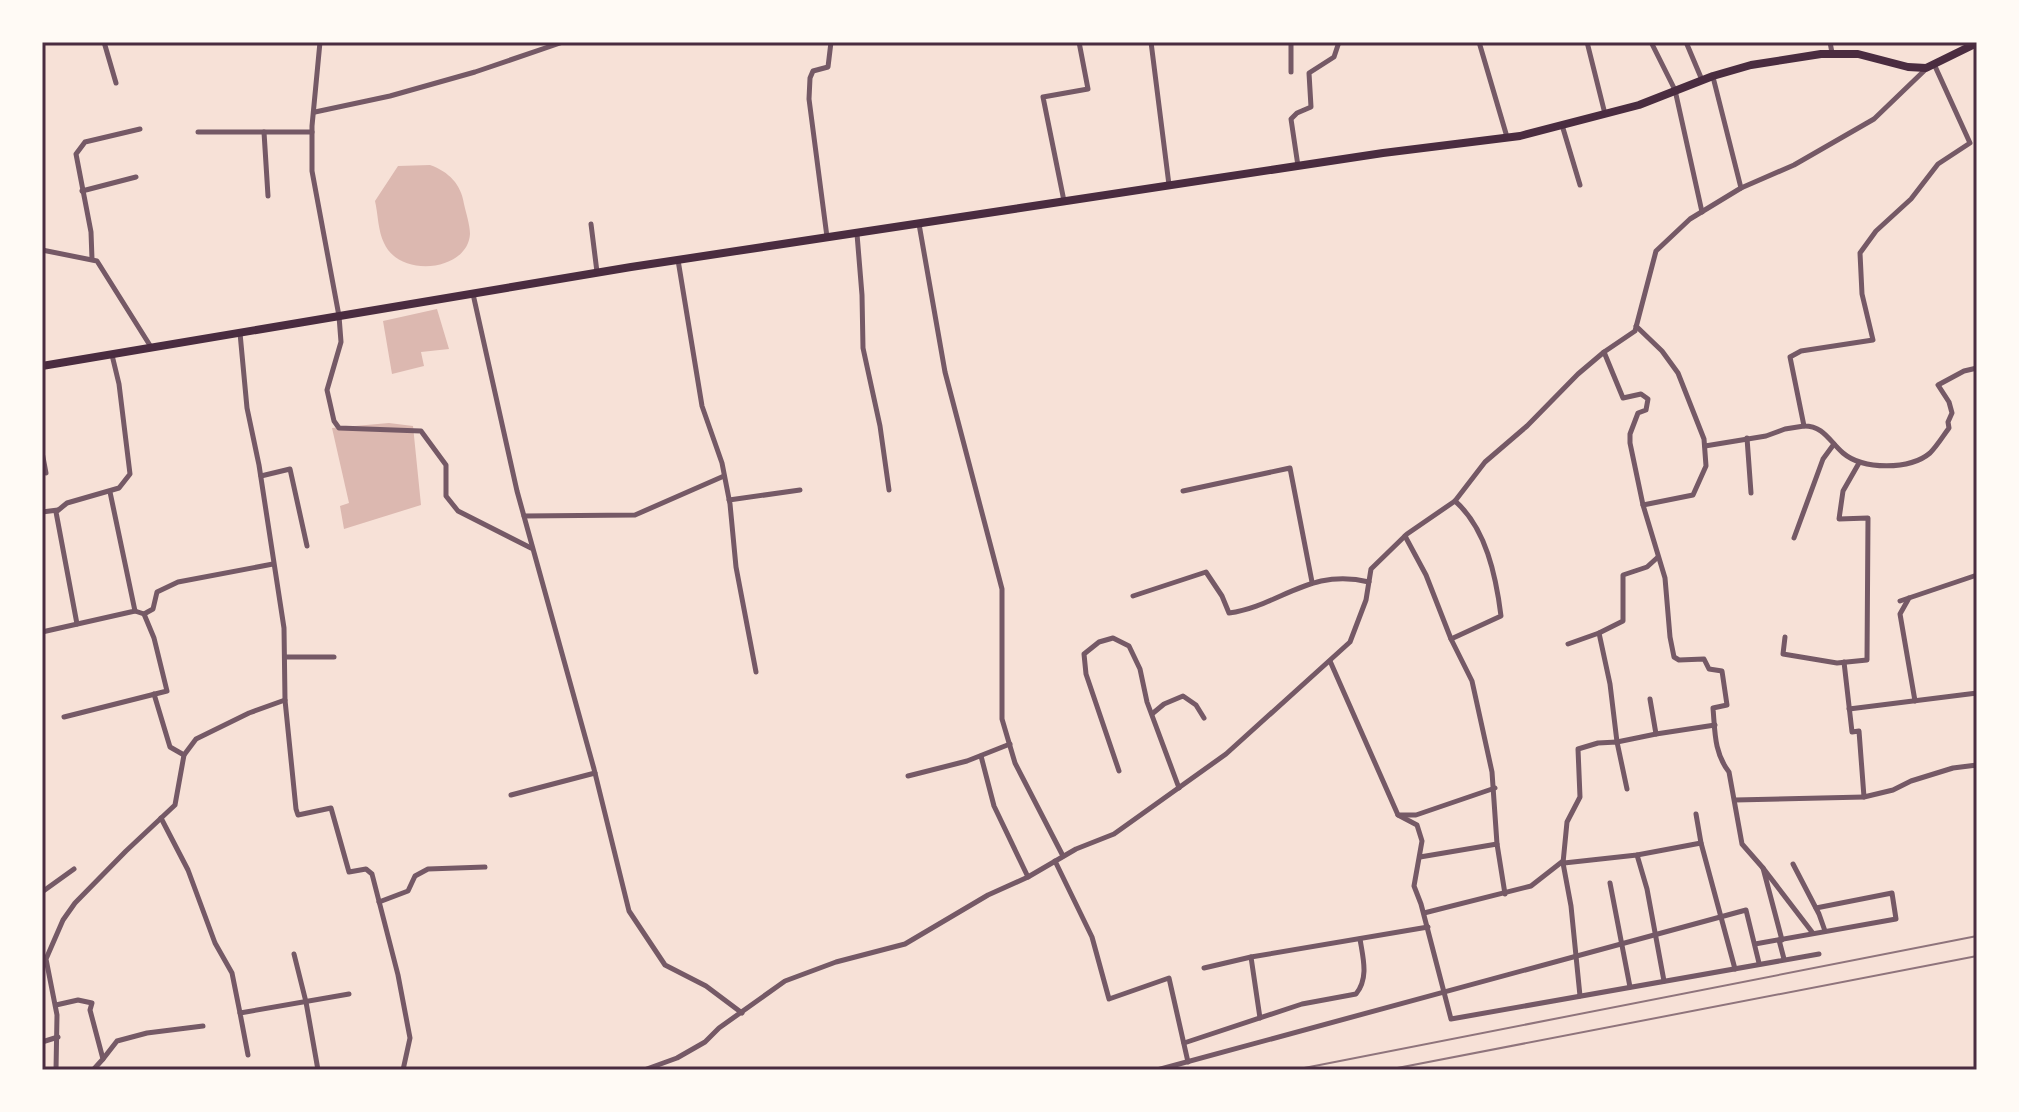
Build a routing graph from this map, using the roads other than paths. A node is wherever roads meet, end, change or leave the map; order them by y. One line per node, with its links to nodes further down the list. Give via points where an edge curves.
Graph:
1 (104, 42): 20 (street)
2 (320, 42): 22 (street)
3 (563, 42): 22 (street, via 390,96)
4 (831, 42): 43 (street, via 828,67 813,71 810,78 809,99)
5 (1079, 42): 38 (street, via 1088,89 1043,97)
6 (1151, 42): 34 (street)
7 (1291, 42): 17 (street)
8 (1339, 42): 31 (street, via 1334,57 1309,73 1311,107 1291,119)
9 (1479, 42): 29 (street)
10 (1587, 42): 23 (street)
11 (1651, 42): 21 (street)
12 (1686, 42): 19 (street)
13 (1830, 42): 15 (street)
14 (1972, 44): 16 (main road)
15 (1832, 54): 16 (main road); 18 (main road)
16 (1930, 66): 30 (street); 35 (street, via 1874,119)
17 (1291, 72)
18 (1713, 76): 19 (main road); 35 (street)
19 (1702, 80): 21 (main road)
20 (116, 83)
21 (1675, 90): 23 (main road); 39 (street)
22 (315, 112): 28 (street)
23 (1605, 115): 24 (main road)
24 (1562, 125): 29 (main road); 33 (street)
25 (140, 129): 36 (street, via 85,142 76,154)
26 (198, 132): 27 (street)
27 (264, 132): 28 (street); 37 (street)
28 (312, 132): 49 (street, via 314,187)
29 (1507, 139): 31 (main road)
30 (1973, 142): 57 (street, via 1938,164 1860,253 1862,294 1873,340 1790,357)
31 (1298, 166): 34 (main road)
32 (136, 177): 36 (street)
33 (1580, 185)
34 (1169, 186): 38 (main road)
35 (1741, 188): 39 (street)
36 (82, 191): 45 (street)
37 (268, 196)
38 (1064, 202): 41 (main road)
39 (1702, 212): 50 (street, via 1656,251)
40 (591, 224): 47 (street)
41 (919, 224): 42 (main road); 114 (street, via 945,372 1002,589 1000,685)
42 (857, 234): 43 (main road); 67 (street, via 863,348)
43 (827, 238): 46 (main road)
44 (42, 250): 45 (street)
45 (92, 259): 52 (street)
46 (678, 260): 47 (main road); 65 (street, via 702,406)
47 (597, 273): 48 (main road)
48 (473, 294): 49 (main road); 76 (street)
49 (339, 316): 51 (main road); 80 (street, via 341,342 327,390 339,428 421,431 446,465 446,496 458,511)
50 (1636, 326): 53 (street); 60 (street, via 1678,373)
51 (240, 333): 52 (main road); 64 (street)
52 (151, 348): 54 (main road)
53 (1604, 352): 72 (street, via 1485,462); 73 (street, via 1623,398 1641,394 1648,399 1630,434)
54 (112, 355): 55 (main road); 69 (street, via 130,474)
55 (42, 366)
56 (1977, 368): 62 (street, via 1938,385 1952,413 1949,428 1928,454 1911,464)
57 (1804, 426): 58 (street); 59 (street, via 1818,428)
58 (1747, 438): 60 (street); 70 (street)
59 (1834, 444): 62 (street); 78 (street, via 1823,459)
60 (1705, 446): 73 (street, via 1706,466 1693,495)
61 (42, 452): 63 (street)
62 (1859, 463): 100 (street, via 1843,491 1839,519 1868,518 1867,660)
63 (46, 473)
64 (261, 476): 79 (street, via 290,469); 82 (street)
65 (724, 476): 71 (street); 76 (street, via 635,515)
66 (800, 490): 71 (street)
67 (889, 490)
68 (1183, 491): 84 (street, via 1290,468)
69 (110, 492): 74 (street); 89 (street)
70 (1751, 493)
71 (729, 500): 101 (street)
72 (1455, 501): 77 (street); 95 (street, via 1480,536 1501,616)
73 (1643, 505): 81 (street)
74 (59, 510): 75 (street); 91 (street)
75 (42, 512)
76 (524, 516): 80 (street)
77 (1405, 536): 85 (street, via 1371,569); 95 (street)
78 (1794, 538)
79 (307, 546)
80 (533, 549): 119 (street)
81 (1658, 557): 93 (street, via 1623,575 1623,621); 111 (street, via 1674,657 1704,659 1709,669 1722,671 1727,705 1713,708)
82 (273, 564): 90 (street, via 178,582 157,592 153,609); 97 (street)
83 (1977, 575): 87 (street)
84 (1312, 582): 85 (street); 86 (street, via 1229,613 1206,572)
85 (1369, 582): 99 (street, via 1350,642)
86 (1133, 596)
87 (1909, 598): 88 (street); 106 (street, via 1900,614)
88 (1900, 601)
89 (135, 611): 90 (street); 91 (street)
90 (144, 614): 103 (street, via 167,691)
91 (77, 624): 92 (street)
92 (42, 632)
93 (1599, 633): 96 (street); 113 (street)
94 (1785, 637): 100 (street, via 1783,654)
95 (1451, 639): 122 (street, via 1472,681)
96 (1568, 644)
97 (285, 657): 98 (street); 105 (street)
98 (334, 657)
99 (1330, 661): 121 (street, via 1226,754); 128 (street)
100 (1844, 662): 107 (street)
101 (756, 672)
102 (1977, 693): 106 (street)
103 (154, 694): 109 (street); 115 (street, via 170,747)
104 (1650, 699): 112 (street)
105 (285, 700): 115 (street, via 196,739); 145 (street, via 298,815 331,808 349,872 366,869 372,874)
106 (1915, 701): 107 (street)
107 (1849, 709): 125 (street, via 1852,732 1859,731)
108 (1152, 714): 110 (street, via 1183,696); 118 (street, via 1129,646 1113,638 1084,654); 121 (street)
109 (64, 717)
110 (1204, 718)
111 (1715, 725): 112 (street); 126 (street, via 1716,746)
112 (1656, 734): 113 (street)
113 (1617, 742): 123 (street); 136 (street, via 1578,749 1580,797 1567,822)
114 (1010, 744): 116 (street); 133 (street)
115 (184, 755): 129 (street, via 175,805)
116 (981, 756): 120 (street); 141 (street, via 994,806)
117 (1977, 765): 125 (street)
118 (1119, 771)
119 (595, 773): 124 (street); 174 (street, via 629,911 665,965)
120 (908, 776)
121 (1179, 788): 133 (street, via 1114,834)
122 (1495, 788): 128 (street, via 1416,815); 131 (street)
123 (1627, 789)
124 (511, 795)
125 (1864, 797): 126 (street)
126 (1735, 800): 139 (street, via 1742,844)
127 (1696, 814): 130 (street)
128 (1398, 815): 134 (street, via 1417,825)
129 (161, 818): 159 (street, via 75,903); 173 (street, via 232,973)
130 (1701, 843): 132 (street); 148 (street)
131 (1497, 844): 134 (street); 144 (street)
132 (1637, 855): 136 (street); 152 (street)
133 (1064, 856): 135 (street)
134 (1420, 857): 147 (street, via 1414,886)
135 (1055, 861): 141 (street); 179 (street, via 1092,937 1109,999 1169,978)
136 (1564, 862): 144 (street, via 1531,886); 160 (street)
137 (1793, 864): 146 (street)
138 (485, 867): 145 (street, via 428,869 415,876 408,891)
139 (1763, 868): 151 (street); 154 (street)
140 (74, 869): 143 (street)
141 (1028, 877): 174 (street, via 905,944 785,981)
142 (1610, 883): 155 (street)
143 (42, 892)
144 (1505, 894): 147 (street)
145 (379, 902): 186 (street, via 410,1038)
146 (1816, 908): 150 (street); 150 (street, via 1892,893 1896,919)
147 (1424, 913): 149 (street)
148 (1720, 917): 152 (street); 156 (street, via 1746,910); 165 (street)
149 (1428, 927): 153 (street); 168 (street)
150 (1825, 931): 151 (street)
151 (1813, 933): 154 (street)
152 (1655, 935): 155 (street); 166 (street)
153 (1360, 939): 161 (street); 175 (street, via 1363,986 1356,994)
154 (1781, 940): 156 (street); 162 (street)
155 (1622, 944): 160 (street); 167 (street)
156 (1755, 944): 163 (street)
157 (294, 954): 171 (street)
158 (1819, 954): 162 (street)
159 (45, 956): 172 (street)
160 (1577, 956): 168 (street); 170 (street)
161 (1251, 957): 164 (street); 175 (street)
162 (1784, 959): 163 (street)
163 (1759, 963): 165 (street)
164 (1204, 968)
165 (1735, 969): 166 (street)
166 (1664, 981): 167 (street)
167 (1630, 987): 170 (street)
168 (1445, 992): 170 (street, via 1451,1019); 182 (street)
169 (349, 994): 171 (street)
170 (1580, 996)
171 (306, 1002): 173 (street); 185 (street)
172 (56, 1005): 177 (street); 181 (street, via 92,1003)
173 (240, 1013): 180 (street)
174 (742, 1013): 187 (street, via 705,1042)
175 (1260, 1018): 179 (street)
176 (203, 1026): 181 (street, via 117,1041)
177 (58, 1037): 178 (street); 183 (street)
178 (42, 1042)
179 (1184, 1043): 182 (street)
180 (248, 1055)
181 (103, 1059): 184 (street)
182 (1188, 1062): 188 (street)
183 (56, 1070)
184 (93, 1070)
185 (318, 1070)
186 (403, 1070)
187 (644, 1070)
188 (1157, 1070)

